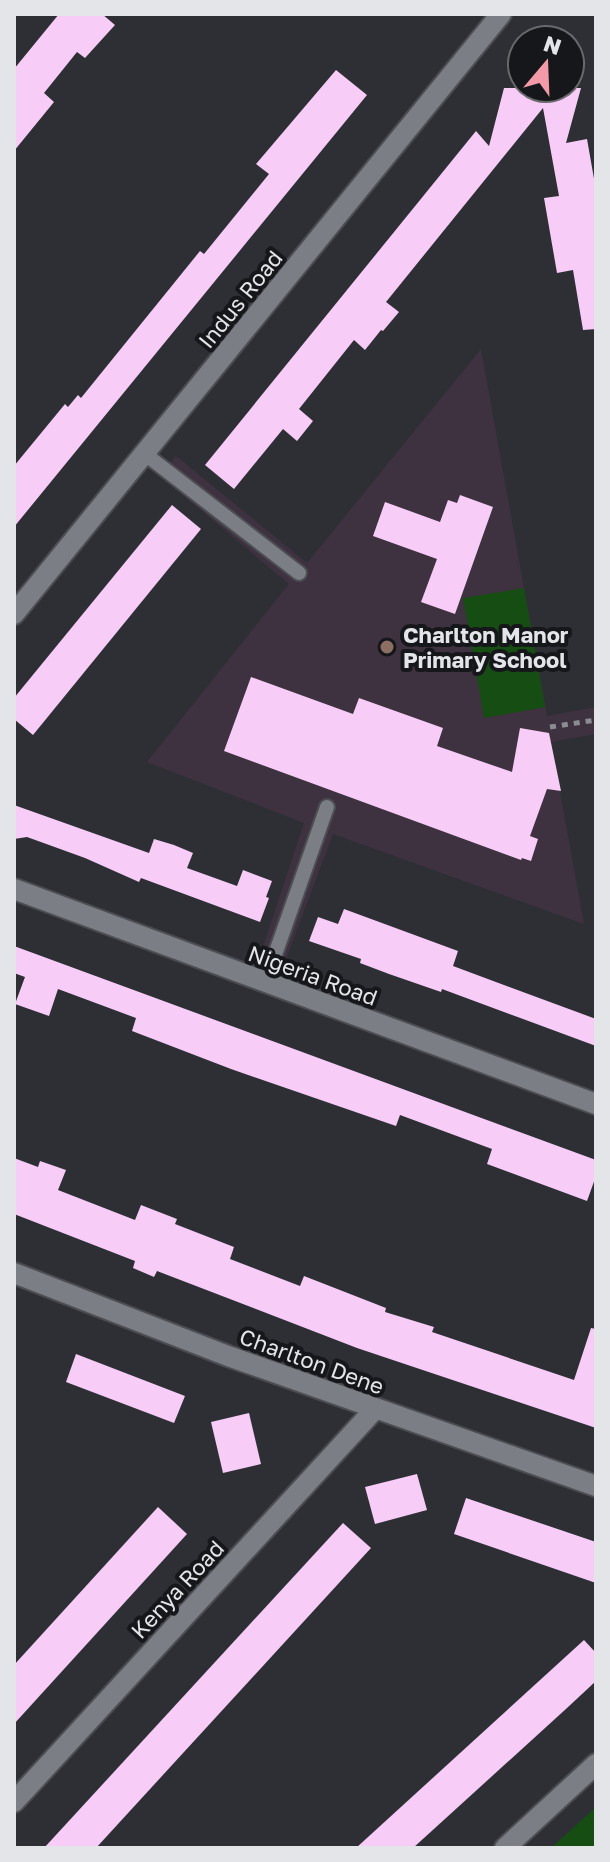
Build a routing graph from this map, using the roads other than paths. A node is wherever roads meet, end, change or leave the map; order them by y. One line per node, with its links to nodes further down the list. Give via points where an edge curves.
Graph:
1 (501, 14): 2 (street, Indus Road)
2 (145, 454): 3 (lane); 4 (street, Indus Road)
3 (299, 573)
4 (14, 614)
5 (327, 807): 7 (lane)
6 (14, 889): 7 (street, Nigeria Road)
7 (265, 983): 8 (street, Nigeria Road)
8 (596, 1104)
9 (14, 1273): 10 (street, Charlton Dene)
10 (375, 1409): 11 (street, Charlton Dene); 13 (street, Kenya Road)
11 (596, 1486)
12 (596, 1764): 14 (street)
13 (14, 1802)
14 (505, 1848)

